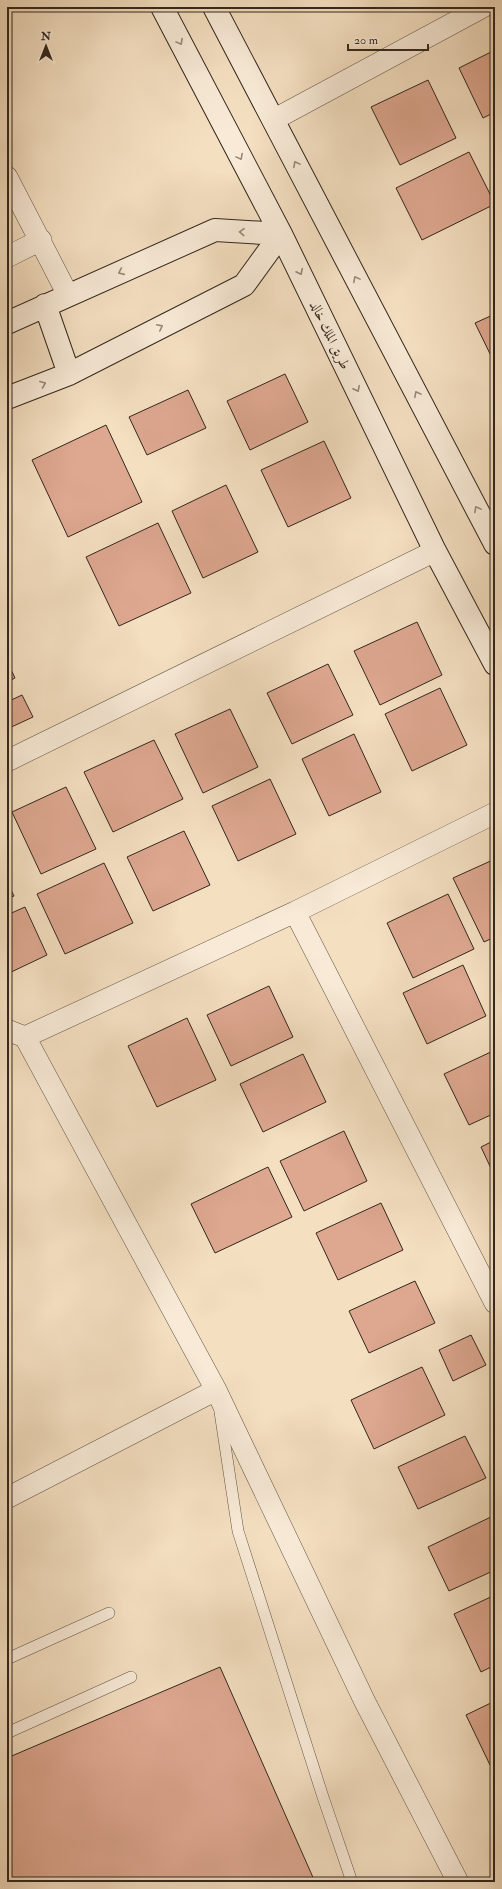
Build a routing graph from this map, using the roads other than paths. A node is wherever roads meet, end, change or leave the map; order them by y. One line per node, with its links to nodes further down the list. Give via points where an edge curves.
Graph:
1 (162, 7): 6 (main road, طريق الملك خالد, one-way to 6)
2 (214, 7): 4 (main road)
3 (483, 7): 4 (street)
4 (274, 120): 14 (main road, one-way to 4)
5 (7, 177): 7 (street)
6 (281, 234): 9 (main road, one-way to 9, via 215,230); 12 (main road, one-way to 6, via 244,285); 15 (main road, طريق الملك خالد, one-way to 15)
7 (41, 240): 8 (street); 9 (street)
8 (7, 257)
9 (68, 295): 10 (main road)
10 (45, 305): 11 (main road); 12 (main road)
11 (7, 323)
12 (69, 374): 13 (main road, one-way to 12)
13 (7, 398)
14 (495, 544)
15 (436, 551): 16 (main road, طريق الملك خالد); 17 (street)
16 (495, 664)
17 (7, 761)
18 (495, 812): 19 (street)
19 (295, 912): 20 (street); 21 (street)
20 (16, 1033): 22 (street)
21 (495, 1303)
22 (216, 1390): 23 (street); 28 (lane, via 238,1531); 29 (street, via 365,1702)
23 (7, 1498)
24 (109, 1613): 25 (lane)
25 (7, 1659)
26 (130, 1677): 27 (lane)
27 (7, 1733)
28 (352, 1882)
29 (458, 1882)

